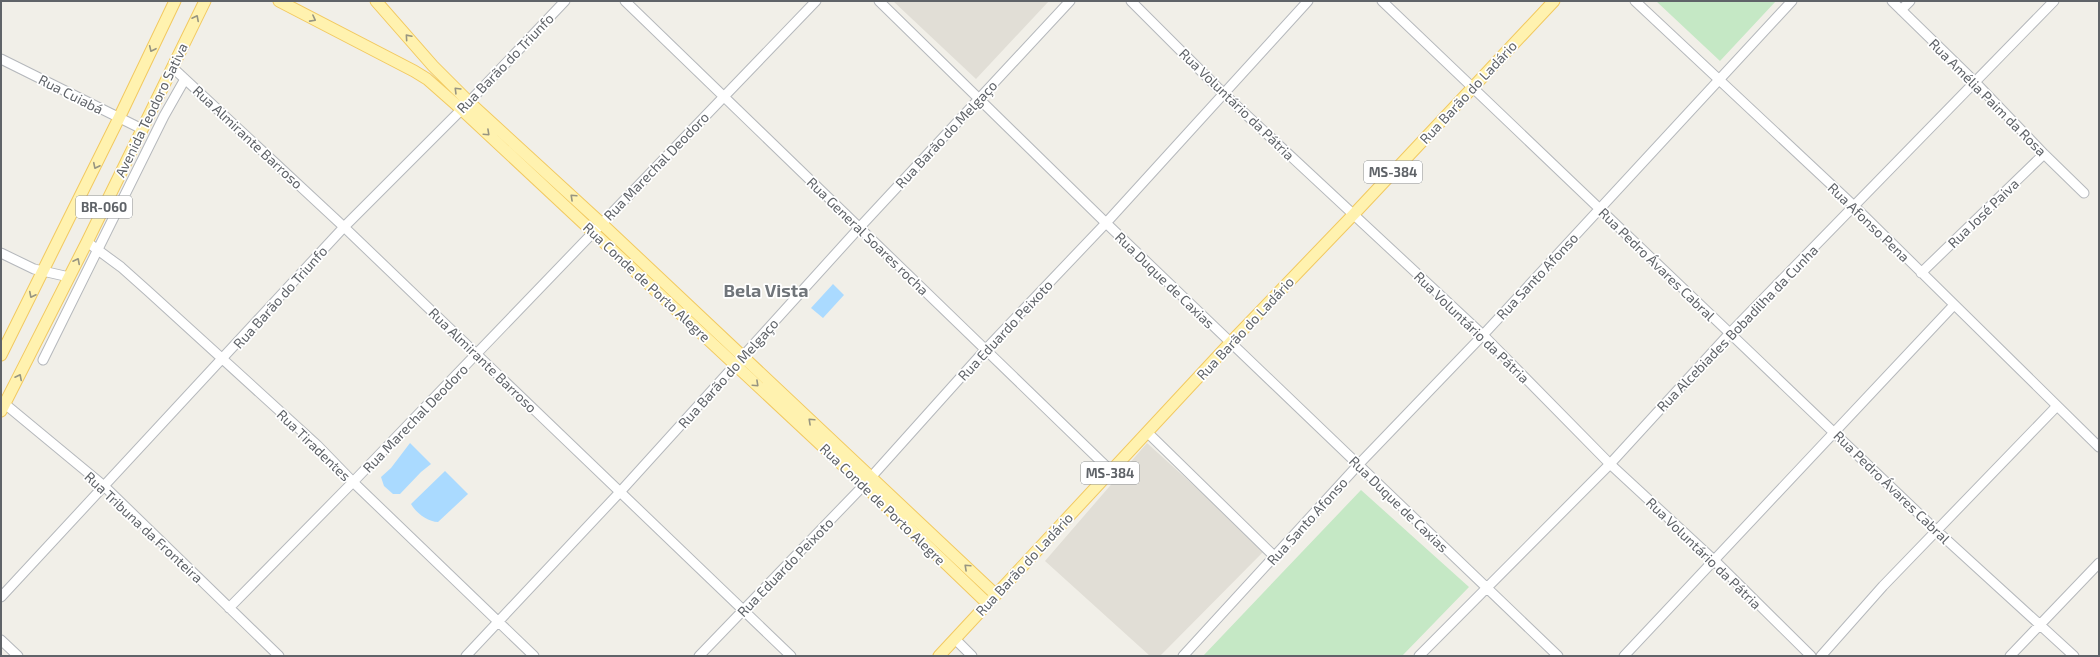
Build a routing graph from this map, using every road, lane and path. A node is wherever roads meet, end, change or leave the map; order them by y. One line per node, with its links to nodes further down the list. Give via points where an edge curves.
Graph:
1 (175, 1): 30 (main road, Avenida Teodoro Sativa / BR-060, one-way to 30)
2 (205, 1): 21 (main road, Avenida Teodoro Sativa / BR-060, one-way to 2)
3 (279, 1): 29 (main road, Rua Conde de Porto Alegre, one-way to 29, via 414,71)
4 (376, 1): 29 (main road, Rua Conde de Porto Alegre, one-way to 4)
5 (565, 1): 29 (street, Rua Barão do Triunfo)
6 (625, 1): 27 (street, Rua General Soares rocha)
7 (816, 1): 27 (street, Rua Marechal Deodoro)
8 (879, 1): 28 (street, Rua Duque de Caxias)
9 (1070, 1): 28 (street, Rua Barão do Melgaço)
10 (1131, 1): 26 (street, Rua Voluntário da Pátria)
11 (1308, 1): 26 (street, Rua Eduardo Peixoto)
12 (1382, 1): 25 (street, Rua Pedro Ávares Cabral)
13 (1554, 1): 25 (main road, Rua Barão do Ladário / MS-384)
14 (1635, 1): 23 (street, Rua Afonso Pena)
15 (1792, 1): 23 (street, Rua Santo Afonso)
16 (1892, 1): 19 (street, Rua Amélia Paim da Rosa)
17 (1910, 1): 19 (street)
18 (2054, 1): 24 (street, Rua Alcebiades Bobadilha da Cunha)
19 (1901, 10): 24 (street, Rua Amélia Paim da Rosa)
20 (1, 59): 30 (street, Rua Cuiabá)
21 (172, 67): 22 (street, Rua Almirante Barroso); 31 (main road, Avenida Teodoro Sativa / BR-060)
22 (185, 79): 39 (street, Rua Almirante Barroso); 43 (street)
23 (1719, 80): 34 (street, Rua Afonso Pena); 35 (street, Rua Santo Afonso)
24 (1975, 82): 32 (street, Rua Amélia Paim da Rosa); 34 (street, Rua Alcebiades Bobadilha da Cunha)
25 (1473, 87): 35 (street, Rua Pedro Ávares Cabral); 36 (main road, Rua Barão do Ladário / MS-384)
26 (1224, 94): 36 (street, Rua Voluntário da Pátria); 38 (street, Rua Eduardo Peixoto)
27 (724, 96): 37 (street, Rua Marechal Deodoro); 40 (street, Rua General Soares rocha)
28 (980, 98): 38 (street, Rua Duque de Caxias); 40 (street, Rua Barão do Melgaço)
29 (465, 105): 37 (main road, Rua Conde de Porto Alegre, one-way to 29); 39 (street, Rua Barão do Triunfo); 41 (main road, Rua Conde de Porto Alegre, one-way to 41)
30 (120, 118): 31 (street, Rua Cuiabá); 45 (main road, Avenida Teodoro Sativa / BR-060, one-way to 45)
31 (142, 129): 42 (main road, Avenida Teodoro Sativa / BR-060)
32 (2044, 154): 33 (street, Rua Amélia Paim da Rosa); 46 (street, Rua José Paiva)
33 (2084, 193)
34 (1854, 206): 46 (street, Rua Afonso Pena); 49 (street, Rua Alcebiades Bobadilha da Cunha)
35 (1600, 208): 49 (street, Rua Pedro Ávares Cabral); 50 (street, Rua Santo Afonso)
36 (1353, 215): 50 (street, Rua Voluntário da Pátria); 51 (main road, Rua Barão do Ladário / MS-384)
37 (601, 223): 41 (street, Rua Marechal Deodoro); 57 (main road, Rua Conde de Porto Alegre)
38 (1106, 223): 51 (street, Rua Duque de Caxias); 52 (street, Rua Eduardo Peixoto)
39 (344, 227): 53 (street, Rua Almirante Barroso); 56 (street, Rua Barão do Triunfo)
40 (859, 228): 52 (street, Rua General Soares rocha); 57 (street, Rua Barão do Melgaço)
41 (593, 231): 53 (street, Rua Marechal Deodoro); 57 (main road, Rua Conde de Porto Alegre)
42 (87, 242): 43 (street, Rua Tiradentes); 47 (main road, Avenida Teodoro Sativa / BR-060, one-way to 42)
43 (97, 250): 55 (street); 56 (street, Rua Tiradentes, via 149,292)
44 (1, 253): 45 (street)
45 (43, 272): 47 (street); 54 (main road, Avenida Teodoro Sativa / BR-060, one-way to 54)
46 (1921, 273): 48 (street, Rua Afonso Pena)
47 (69, 277): 59 (main road, Avenida Teodoro Sativa / BR-060, one-way to 47)
48 (1953, 306): 58 (street, Rua Afonso Pena); 60 (street)
49 (1730, 334): 60 (street, Rua Pedro Ávares Cabral); 64 (street, Rua Alcebiades Bobadilha da Cunha)
50 (1483, 335): 63 (street, Rua Santo Afonso); 64 (street, Rua Voluntário da Pátria)
51 (1231, 342): 61 (main road, Rua Barão do Ladário / MS-384); 63 (street, Rua Duque de Caxias)
52 (986, 349): 65 (street, Rua General Soares rocha); 66 (street, Rua Eduardo Peixoto)
53 (477, 354): 67 (street, Rua Marechal Deodoro); 69 (street, Rua Almirante Barroso)
54 (1, 355)
55 (43, 360)
56 (222, 360): 67 (street, Rua Tiradentes, via 317,445); 68 (street, Rua Barão do Triunfo)
57 (739, 361): 66 (main road, Rua Conde de Porto Alegre); 69 (street, Rua Barão do Melgaço)
58 (2057, 406): 62 (street, Rua Afonso Pena); 70 (street)
59 (3, 408): 68 (street, Rua Tribuna da Fronteira)
60 (1834, 432): 70 (street, Rua Pedro Ávares Cabral); 72 (street)
61 (1148, 433): 65 (main road, Rua Barão do Ladário / MS-384); 71 (street)
62 (2099, 447)
63 (1359, 464): 71 (street, Rua Santo Afonso); 74 (street, Rua Duque de Caxias)
64 (1610, 464): 72 (street, Rua Voluntário da Pátria); 74 (street, Rua Alcebiades Bobadilha da Cunha)
65 (1112, 472): 75 (main road, Rua Barão do Ladário / MS-384)
66 (868, 481): 75 (main road, Rua Conde de Porto Alegre, one-way to 66); 77 (main road, Rua Conde de Porto Alegre); 79 (street, Rua Eduardo Peixoto)
67 (353, 482): 78 (street, Rua Marechal Deodoro); 80 (street, Rua Tiradentes)
68 (104, 486): 76 (street, Rua Barão do Triunfo); 78 (street, Rua Tribuna da Fronteira)
69 (620, 492): 79 (street, Rua Almirante Barroso); 80 (street, Rua Barão do Melgaço)
70 (1937, 531): 81 (street, Rua Pedro Ávares Cabral); 97 (street, via 1883,586)
71 (1275, 557): 92 (street, Rua Santo Afonso)
72 (1715, 561): 95 (street); 96 (street, Rua Voluntário da Pátria)
73 (2099, 563): 81 (street)
74 (1486, 586): 93 (street, Rua Alcebiades Bobadilha da Cunha); 94 (street, Rua Duque de Caxias)
75 (995, 594): 77 (main road, Rua Barão do Ladário / MS-384)
76 (1, 597)
77 (987, 603): 82 (main road, Rua Barão do Ladário / MS-384)
78 (229, 608): 85 (street, Rua Tribuna da Fronteira)
79 (744, 610): 88 (street, Rua Eduardo Peixoto); 89 (street, Rua Almirante Barroso)
80 (498, 622): 86 (street, Rua Barão do Melgaço); 87 (street, Rua Tiradentes)
81 (2040, 623): 98 (street); 99 (street, Rua Pedro Ávares Cabral)
82 (954, 639): 90 (main road, Rua Barão do Ladário / MS-384); 91 (street)
83 (1, 640): 84 (street)
84 (18, 656)
85 (279, 656)
86 (466, 656)
87 (534, 656)
88 (699, 656)
89 (791, 656)
90 (939, 656)
91 (972, 656)
92 (1183, 656)
93 (1419, 656)
94 (1558, 656)
95 (1624, 656)
96 (1811, 656)
97 (1821, 656)
98 (2010, 656)
99 (2074, 656)

